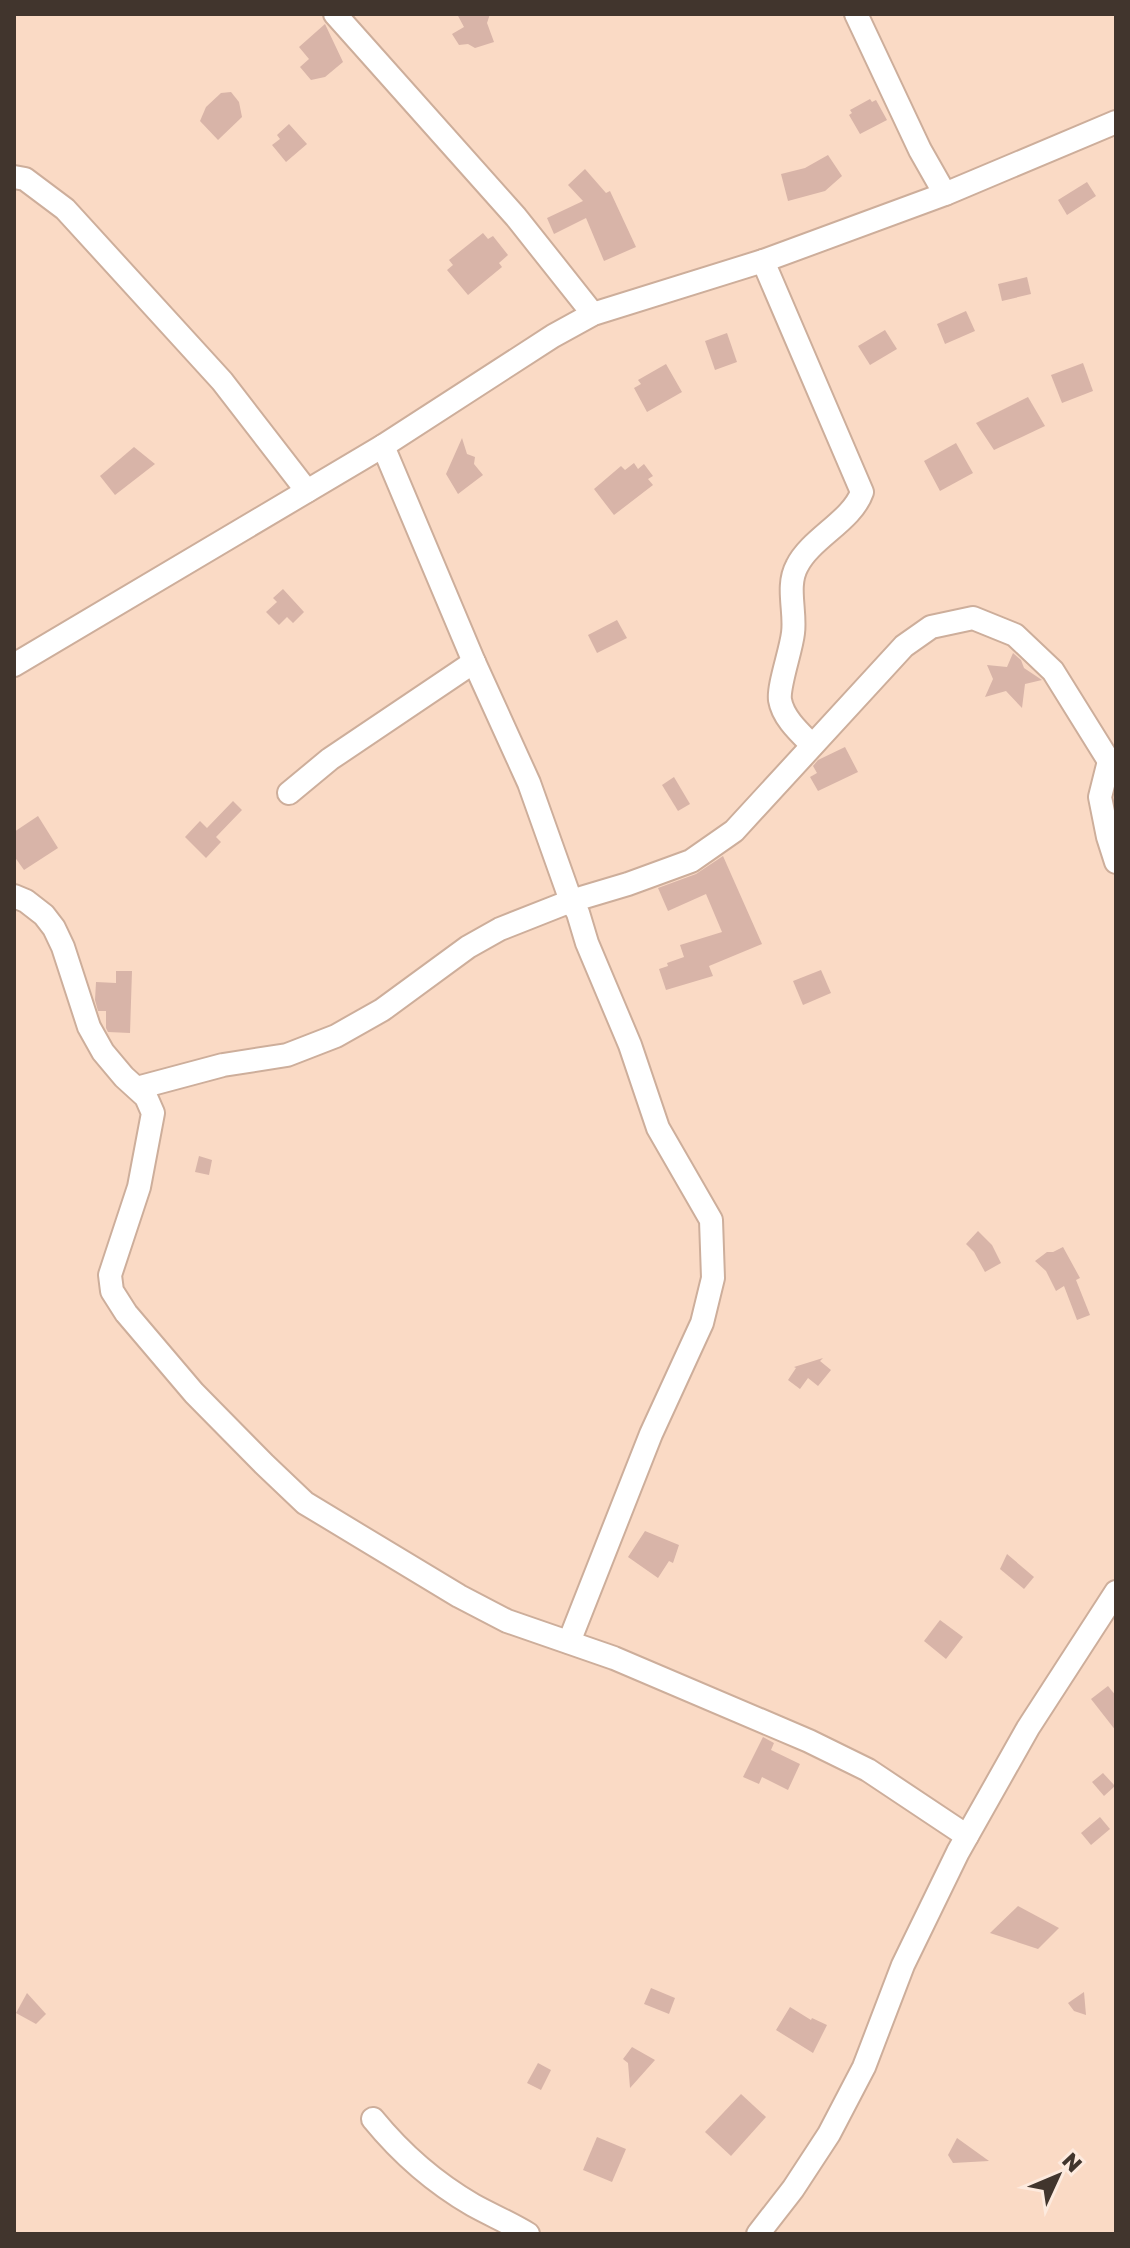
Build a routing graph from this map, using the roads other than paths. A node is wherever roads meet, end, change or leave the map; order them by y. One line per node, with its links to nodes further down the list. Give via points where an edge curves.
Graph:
1 (335, 14): 7 (street, via 516,217)
2 (856, 14): 5 (street)
3 (1116, 122): 5 (street)
4 (14, 177): 9 (street, via 25,179 65,209 222,381)
5 (945, 194): 6 (street)
6 (763, 261): 7 (street); 12 (street, via 862,492 797,566 791,587 795,622 779,695 784,712)
7 (593, 314): 8 (street)
8 (383, 446): 9 (street); 10 (street)
9 (307, 491): 11 (street)
10 (474, 662): 14 (street, via 330,759); 17 (street, via 529,783)
11 (14, 665)
12 (812, 745): 13 (street, via 904,646 931,627 973,618 1015,635 1053,671); 17 (street, via 734,831 691,861)
13 (1112, 763): 15 (street, via 1100,797)
14 (289, 793)
15 (1116, 862)
16 (14, 896): 18 (street, via 54,928 89,1027 103,1052)
17 (571, 901): 18 (street, via 468,947 382,1010 336,1036 287,1055); 20 (street, via 658,1128 711,1220 713,1278 702,1323 651,1434)
18 (137, 1088): 20 (street, via 153,1113 139,1187 110,1275 112,1291 126,1313 194,1393 305,1503 459,1596 507,1621)
19 (1116, 1592): 21 (street, via 1028,1728)
20 (569, 1642): 21 (street, via 809,1741 868,1770)
21 (967, 1836): 24 (street, via 829,2134)
22 (373, 2119): 23 (street, via 433,2176 471,2204)
23 (528, 2234)
24 (758, 2234)

